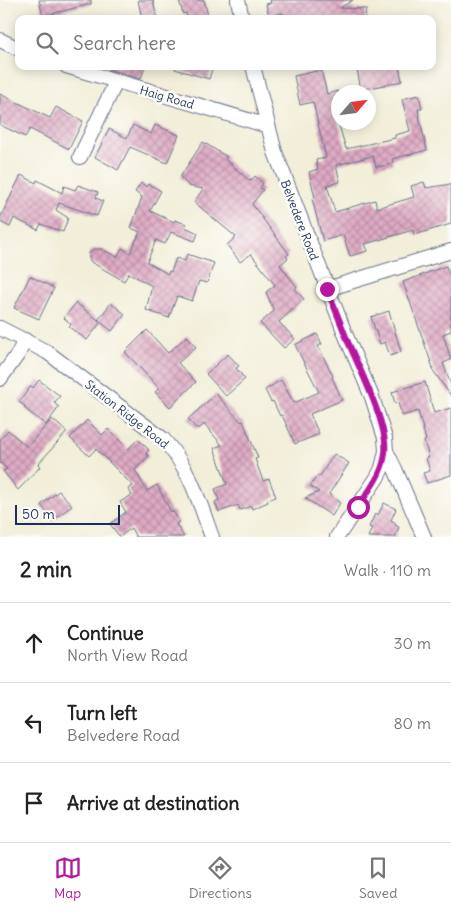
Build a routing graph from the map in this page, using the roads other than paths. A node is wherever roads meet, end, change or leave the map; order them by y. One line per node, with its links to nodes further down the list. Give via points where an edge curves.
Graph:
1 (238, 0): 2 (street)
2 (241, 15)
3 (0, 40): 4 (street)
4 (15, 47)
5 (78, 70): 7 (street, Haig Road)
6 (254, 70): 8 (street, Belvedere Road)
7 (116, 82): 8 (street, Haig Road); 9 (street)
8 (268, 126): 11 (street, Belvedere Road, via 274,152)
9 (80, 157)
10 (451, 251): 11 (street)
11 (327, 289): 15 (street, Belvedere Road, via 372,397)
12 (0, 328): 13 (street, Station Ridge Road)
13 (25, 340): 14 (street); 16 (street, Station Ridge Road, via 47,352 163,439 190,476)
14 (0, 379)
15 (386, 451): 17 (street, via 377,478); 18 (street, Belvedere Road)
16 (212, 537)
17 (338, 537)
18 (424, 537)

